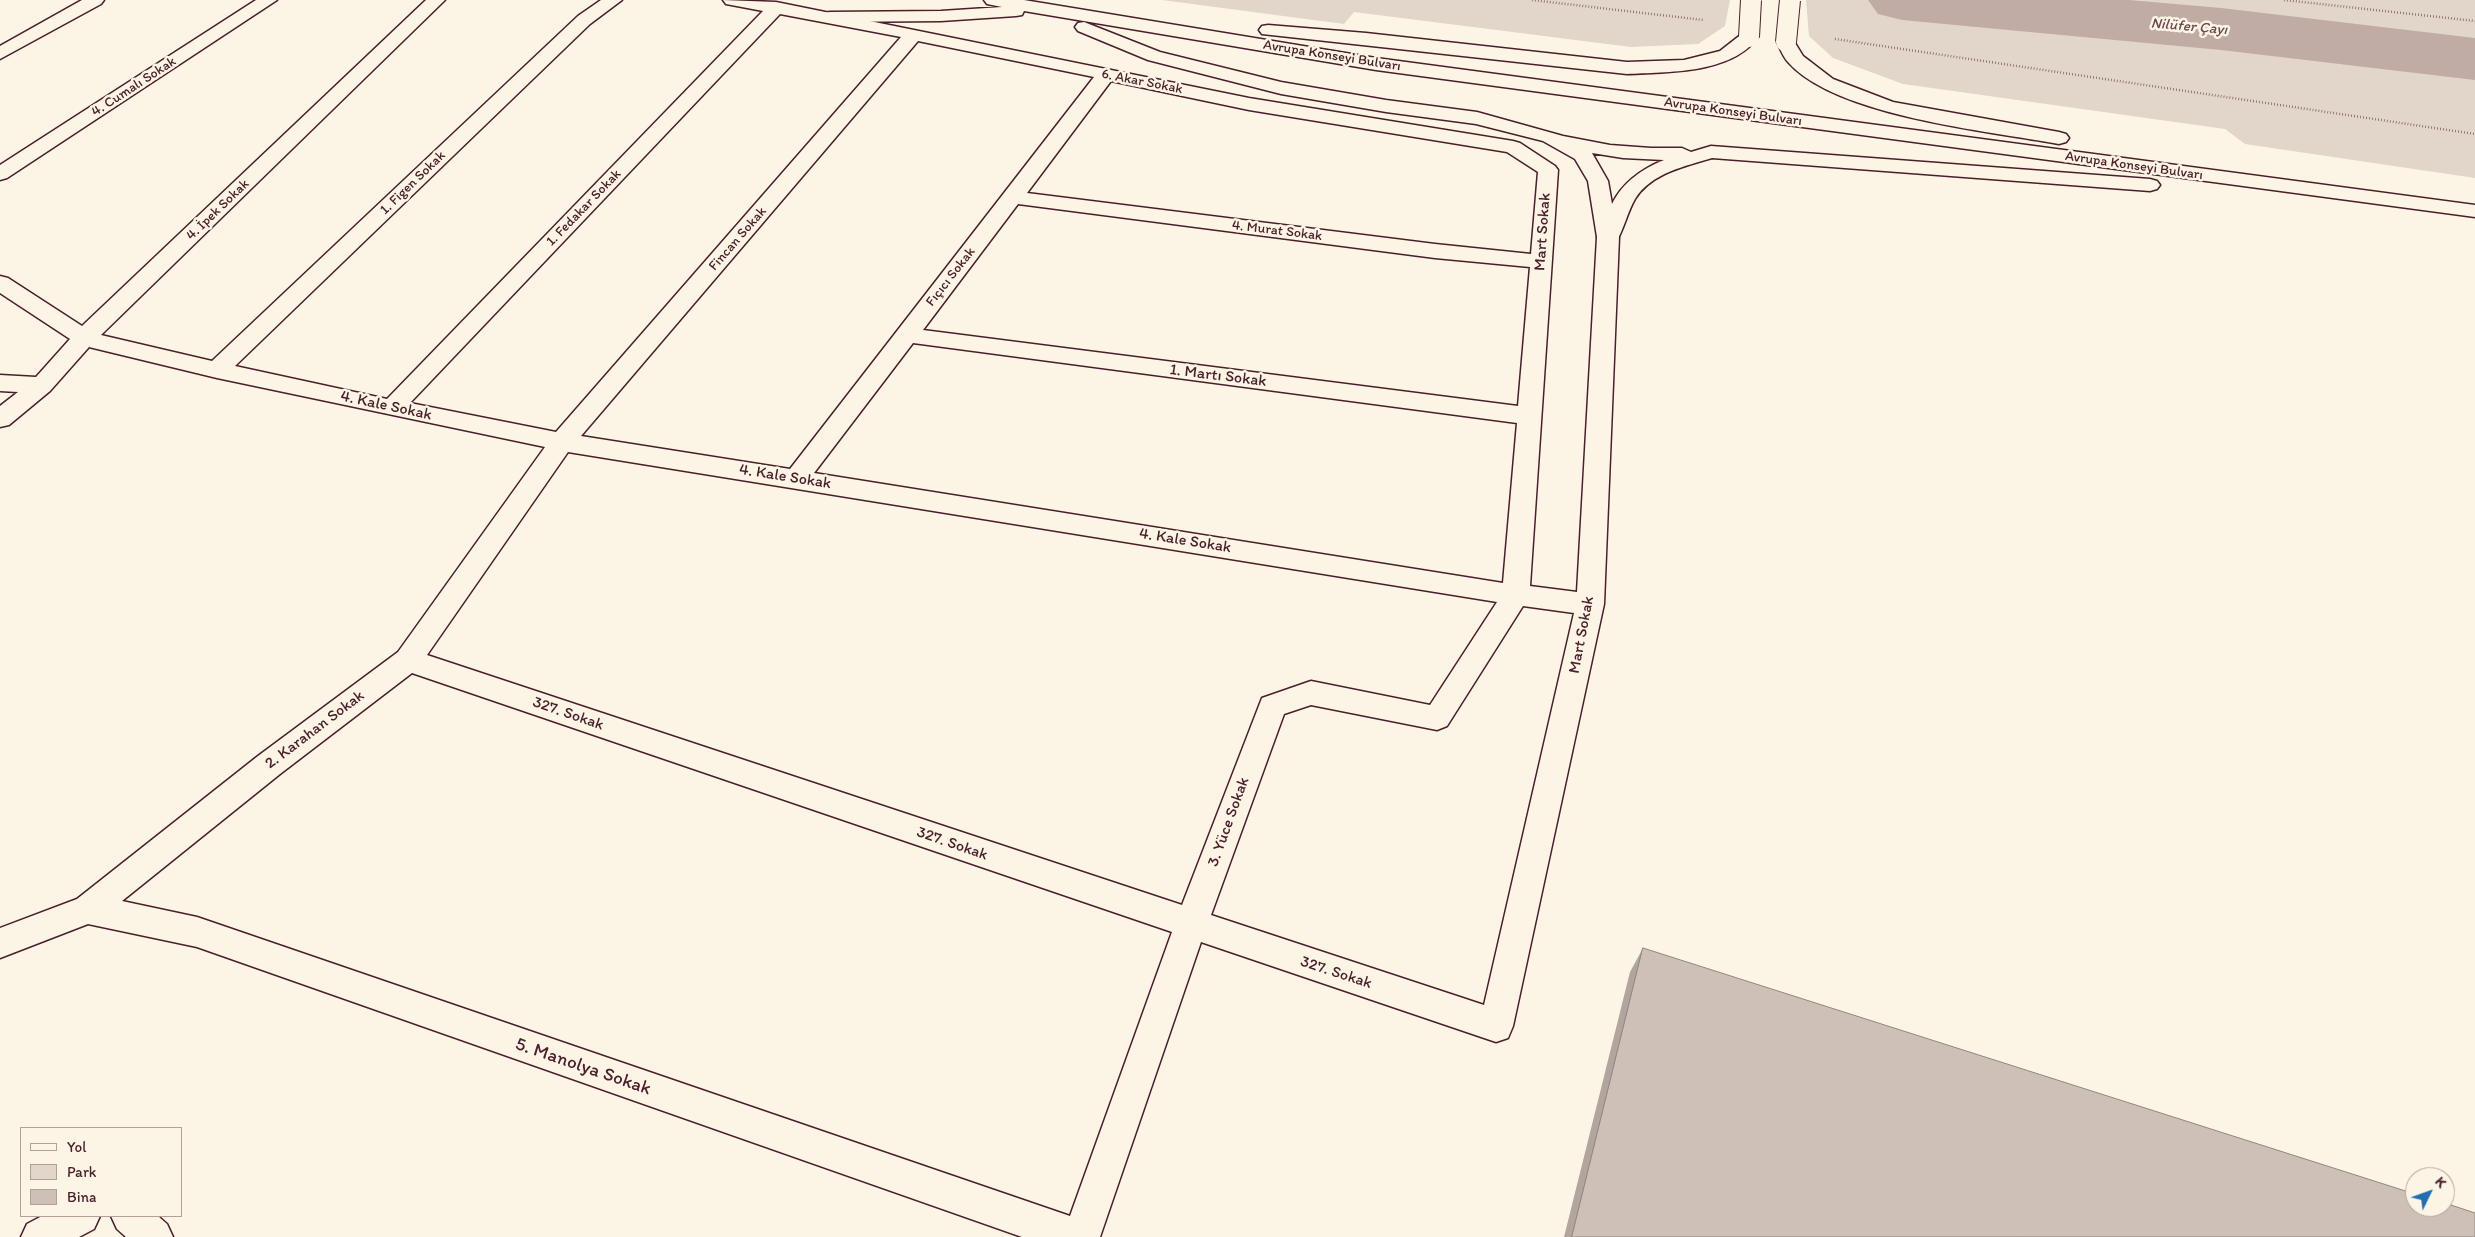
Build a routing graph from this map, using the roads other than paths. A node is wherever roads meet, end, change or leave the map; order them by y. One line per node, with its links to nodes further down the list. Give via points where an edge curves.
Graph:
1 (95, 0): 13 (street)
2 (268, 0): 18 (street, 4. Cumalı Sokak)
3 (436, 0): 26 (street, 4. İpek Sokak)
4 (613, 0): 27 (street, 1. Figen Sokak, via 584,20)
5 (732, 0): 9 (street, 6. Akar Sokak)
6 (993, 0): 10 (street, Avrupa Konseyi Bulvarı)
7 (1751, 0): 10 (street, bridge, via 1749,37 1726,55 1684,66 1627,68 1366,38)
8 (1790, 0): 20 (street, bridge, via 1786,42 1795,59 1826,82 1888,107)
9 (776, 7): 11 (street, 6. Akar Sokak); 30 (street, 1. Fedakar Sokak)
10 (1038, 9): 11 (street, via 941,16); 15 (street, via 1154,56 1197,68 1290,90 1477,118); 20 (street, Avrupa Konseyi Bulvarı, via 1376,64)
11 (830, 17): 12 (street, 6. Akar Sokak)
12 (913, 35): 14 (street, 6. Akar Sokak); 33 (street, Fincan Sokak)
13 (0, 54)
14 (1106, 75): 17 (street, 6. Akar Sokak, via 1249,104 1513,147); 19 (street, Fıçıcı Sokak)
15 (1550, 137): 16 (street, via 1609,152 1650,156); 22 (street, via 1583,155 1598,181)
16 (1711, 152): 20 (street); 22 (street, via 1664,167 1641,180 1626,197)
17 (1548, 170): 23 (street, Mart Sokak)
18 (0, 174)
19 (1013, 197): 23 (street, 4. Murat Sokak); 25 (street, Fıçıcı Sokak)
20 (2423, 204): 21 (street, Avrupa Konseyi Bulvarı)
21 (2475, 211)
22 (1608, 237): 36 (street, Mart Sokak)
23 (1541, 262): 31 (street, Mart Sokak)
24 (0, 283): 26 (street, 4. Kale Sokak)
25 (907, 335): 31 (street, 1. Martı Sokak); 34 (street, Fıçıcı Sokak)
26 (84, 338): 27 (street, 4. Kale Sokak); 29 (street, 4. İpek Sokak)
27 (217, 370): 30 (street, 4. Kale Sokak)
28 (0, 383): 29 (street)
29 (42, 385): 32 (street, 4. İpek Sokak)
30 (392, 408): 33 (street, 4. Kale Sokak)
31 (1530, 416): 35 (street, Mart Sokak)
32 (0, 420)
33 (562, 442): 34 (street, 4. Kale Sokak); 37 (street, 2. Karahan Sokak)
34 (796, 479): 35 (street, 4. Kale Sokak)
35 (1516, 594): 36 (street, 4. Kale Sokak); 39 (street, 3. Yüce Sokak, via 1437,718 1311,693 1272,706)
36 (1590, 604): 41 (street, Mart Sokak)
37 (408, 660): 38 (street, 2. Karahan Sokak); 39 (street, 327. Sokak)
38 (88, 909): 40 (street, 2. Karahan Sokak); 46 (street, 5. Manolya Sokak, via 197,932)
39 (1191, 924): 41 (street, 327. Sokak); 47 (street, 3. Yüce Sokak)
40 (0, 943)
41 (1496, 1026)
42 (79, 1217): 44 (street)
43 (131, 1217): 45 (street)
44 (40, 1237)
45 (154, 1237)
46 (1075, 1237)
47 (1081, 1237)

